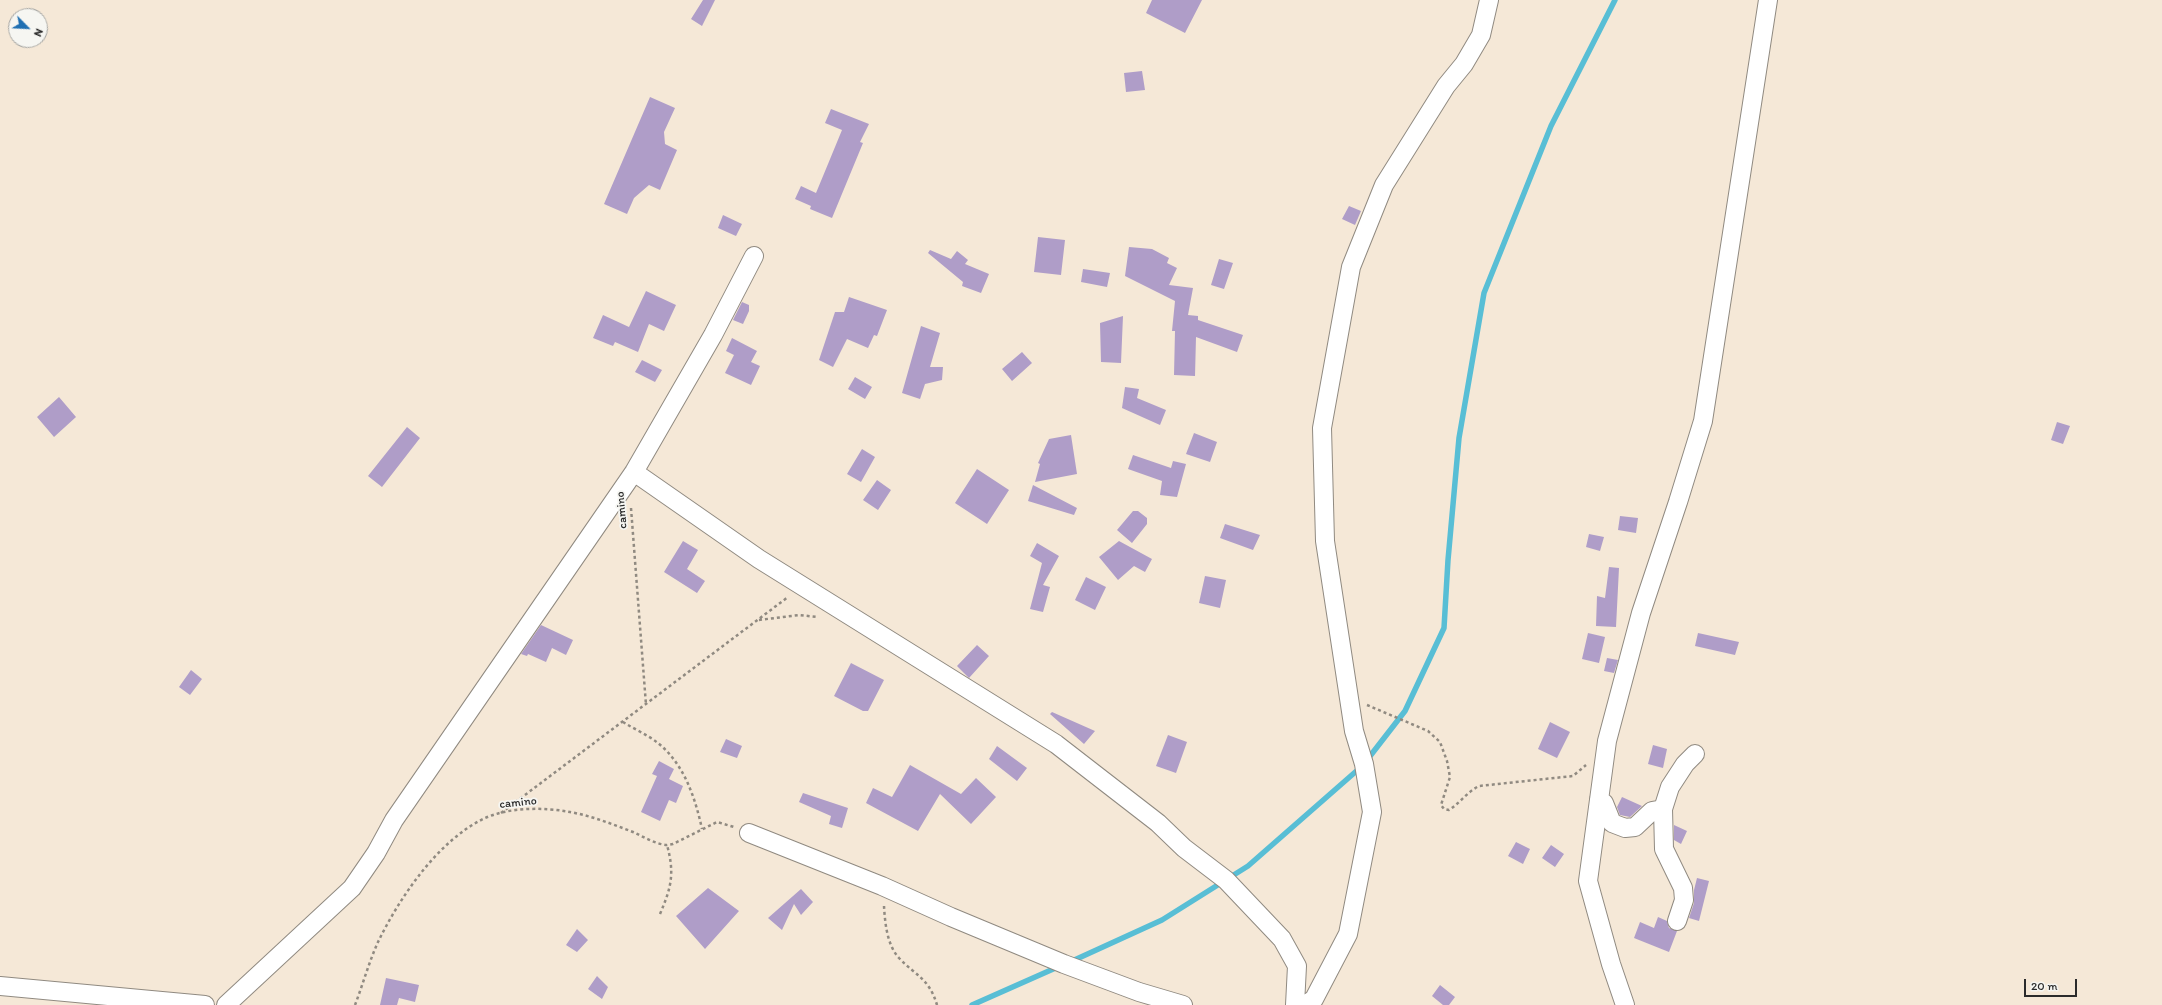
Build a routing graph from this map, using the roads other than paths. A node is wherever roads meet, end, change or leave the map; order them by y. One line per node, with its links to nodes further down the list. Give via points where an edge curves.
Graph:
1 (1489, 0): 15 (street, via 1482,35 1464,64 1446,86 1384,185 1351,267 1322,428 1325,541 1354,731 1364,764 1372,812 1348,934 1314,999)
2 (1768, 0): 6 (street, via 1703,422 1641,613 1607,740)
3 (754, 256): 4 (street, via 713,335)
4 (631, 476): 12 (street, via 394,820 376,853 352,888); 14 (street, via 1056,744 1158,823 1184,848 1226,880 1282,940 1297,966)
5 (1695, 754): 7 (street, via 1670,787)
6 (1599, 799): 7 (street, via 1604,803 1612,823 1625,828 1634,827 1652,810); 16 (street, via 1588,881)
7 (1663, 809): 9 (street, via 1664,849 1683,888 1684,900)
8 (749, 833): 13 (street, via 882,886 1064,964 1139,992)
9 (1677, 921)
10 (0, 986): 11 (street)
11 (205, 1005)
12 (226, 1005)
13 (1183, 1005)
14 (1295, 1005)
15 (1305, 1005)
16 (1625, 1005)

